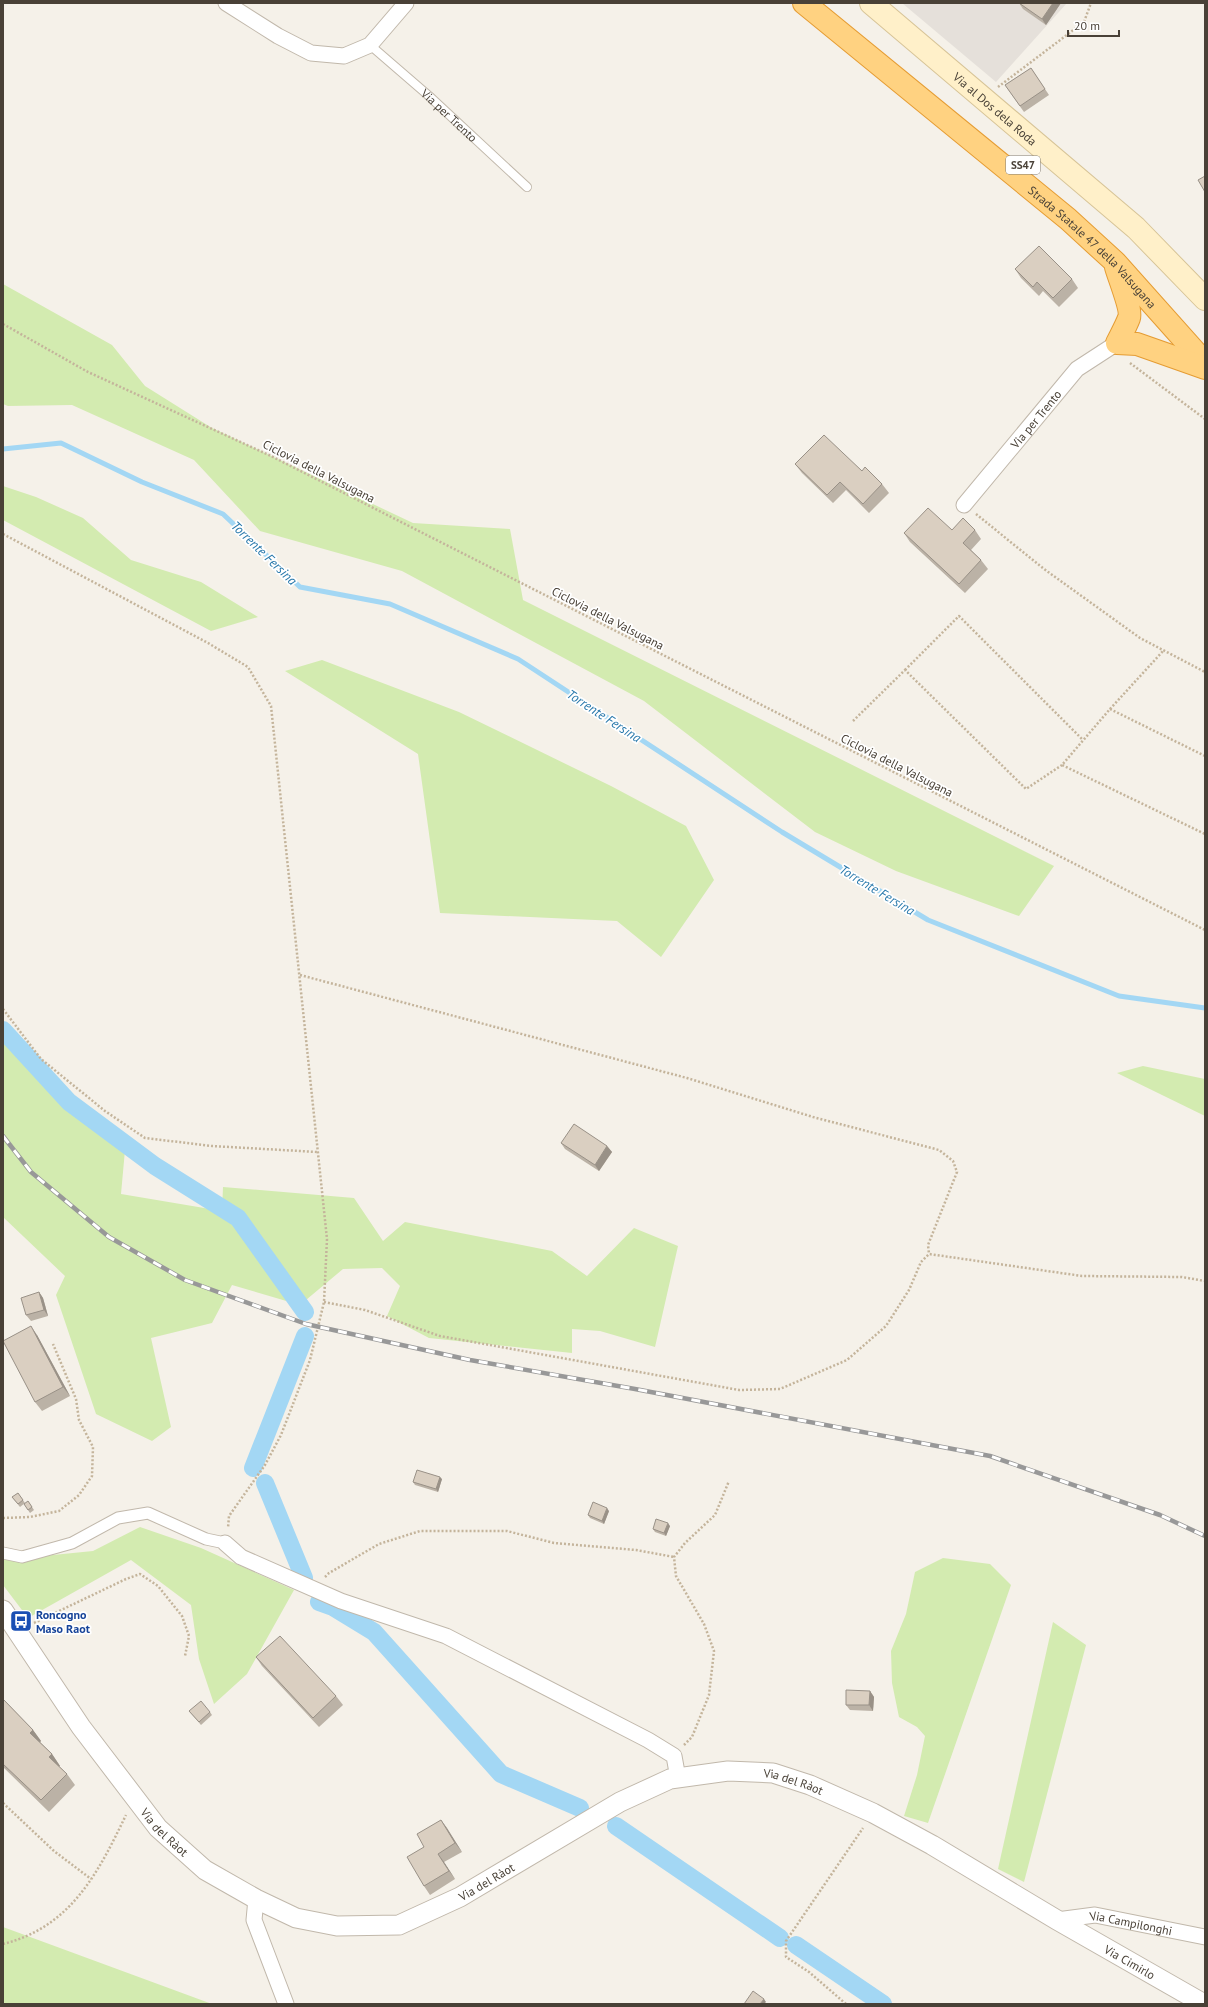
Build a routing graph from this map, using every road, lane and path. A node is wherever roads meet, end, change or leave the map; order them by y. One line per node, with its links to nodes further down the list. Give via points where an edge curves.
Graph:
1 (226, 3): 7 (street, via 278,36 311,53 344,56)
2 (406, 3): 7 (street)
3 (804, 3): 10 (highway, Strada Statale 47 della Valsugana / SS47, via 1068,219)
4 (825, 3): 14 (highway, Strada Statale 47 della Valsugana / SS47, via 1090,221)
5 (871, 3): 8 (main road, Via al Dos dela Roda)
6 (1091, 3): 8 (path, via 1084,22)
7 (370, 45): 9 (lane, Via per Trento)
8 (983, 98): 11 (main road, Via al Dos dela Roda, via 1136,228)
9 (527, 187)
10 (1115, 262): 13 (highway, via 1130,316); 16 (highway, Strada Statale 47 della Valsugana / SS47)
11 (1205, 299)
12 (3, 324): 30 (path, Ciclovia della Valsugana, via 88,372 271,456)
13 (1117, 343): 15 (street, Via per Trento); 17 (highway, via 1137,344)
14 (1205, 344)
15 (1096, 357): 18 (path, via 1124,359); 19 (street, Via per Trento, via 1077,369)
16 (1205, 363)
17 (1205, 368)
18 (1205, 419)
19 (964, 504): 21 (path, via 1044,569 1140,638)
20 (4, 536): 31 (path, via 208,643 248,667 271,706)
21 (1164, 650): 23 (path); 24 (path)
22 (905, 670): 25 (path); 26 (path, via 959,616); 28 (path, via 1026,789)
23 (1205, 672)
24 (1110, 709): 26 (path); 27 (path)
25 (853, 721)
26 (1083, 740): 28 (path)
27 (1205, 756)
28 (1062, 764): 29 (path)
29 (1205, 834)
30 (1205, 930)
31 (300, 975): 33 (path); 34 (path, via 687,1078 814,1117 939,1150 953,1160 957,1172 928,1245)
32 (3, 1009): 33 (path, via 41,1059 105,1111 145,1138 212,1146)
33 (317, 1152): 36 (path, via 327,1239)
34 (929, 1254): 35 (path, via 1082,1276 1182,1277); 36 (path, via 921,1262 910,1290 881,1331 848,1360 780,1390 739,1390 440,1336 365,1310)
35 (1205, 1281)
36 (324, 1302): 40 (path, via 310,1360 281,1435 230,1516)
37 (53, 1344): 39 (path, via 76,1399 79,1420 93,1447 92,1476 79,1495 60,1511 30,1517)
38 (729, 1481): 42 (path, via 715,1515)
39 (3, 1518)
40 (225, 1543): 41 (street, via 206,1539 148,1513 118,1518 72,1542 22,1557); 43 (street, via 241,1557)
41 (3, 1553)
42 (674, 1557): 43 (path, via 636,1550 554,1543 507,1531 420,1531 379,1544 329,1573); 47 (path, via 676,1576 704,1624 714,1651 709,1695 692,1737)
43 (314, 1589): 47 (street, via 341,1601 446,1636 648,1740)
44 (3, 1610): 45 (street, Via del Ràot)
45 (17, 1631): 46 (path, via 140,1574 158,1586 182,1616 189,1636); 49 (street, Via del Ràot, via 82,1727)
46 (185, 1656)
47 (674, 1756): 48 (street)
48 (678, 1778): 51 (street, Via del Ràot, via 728,1771 773,1773 810,1785); 53 (street, Via del Ràot, via 670,1779 620,1802 460,1897 399,1925 337,1926 296,1918)
49 (134, 1797): 52 (path, via 103,1862); 53 (street, Via del Ràot, via 158,1828 205,1870)
50 (3, 1803): 52 (path, via 54,1851)
51 (873, 1812): 54 (street, Via del Ràot); 58 (path, via 786,1941 786,1958 809,1972)
52 (91, 1879): 56 (path, via 63,1914 36,1931)
53 (256, 1899): 57 (street, via 254,1920)
54 (1057, 1920): 55 (street, Via Campilonghi, via 1095,1915); 59 (street, Via Cimirlo)
55 (1205, 1937)
56 (3, 1944)
57 (286, 2004)
58 (846, 2004)
59 (1204, 2004)

